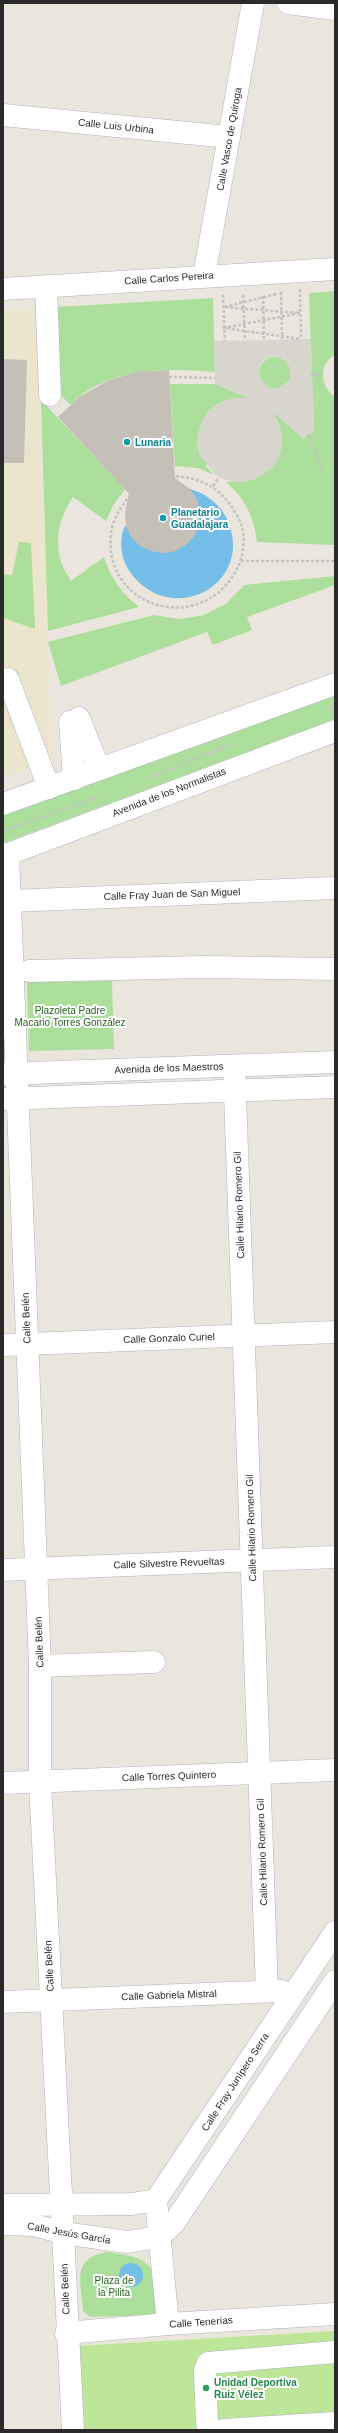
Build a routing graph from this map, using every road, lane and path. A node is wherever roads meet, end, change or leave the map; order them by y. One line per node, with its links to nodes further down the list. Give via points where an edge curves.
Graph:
1 (253, 3): 5 (street, Calle Vasco de Quiroga)
2 (288, 3): 3 (street)
3 (335, 9)
4 (3, 115): 5 (street, Calle Luis Urbina)
5 (229, 137): 7 (street, Calle Vasco de Quiroga)
6 (335, 269): 7 (street, Calle Carlos Pereira)
7 (204, 276): 8 (street, Calle Carlos Pereira)
8 (46, 286): 10 (street, Calle Carlos Pereira); 38 (street)
9 (281, 288): 16 (path)
10 (3, 289)
11 (263, 289): 17 (path)
12 (294, 289): 23 (path, via 300,287)
13 (243, 290): 18 (path)
14 (287, 291): 16 (path)
15 (223, 292): 19 (path)
16 (281, 292): 17 (path); 22 (path)
17 (263, 297): 18 (path); 21 (path)
18 (244, 302): 19 (path); 20 (path)
19 (224, 307): 20 (path); 27 (path)
20 (244, 309): 21 (path); 26 (path)
21 (263, 310): 22 (path); 25 (path)
22 (282, 312): 23 (path); 24 (path)
23 (300, 313): 24 (path); 30 (path, via 301,339)
24 (282, 317): 25 (path); 30 (path)
25 (264, 320): 26 (path); 29 (path)
26 (244, 324): 27 (path); 28 (path)
27 (224, 328): 28 (path); 33 (path)
28 (245, 331): 29 (path); 31 (path)
29 (264, 334): 30 (path); 32 (path)
30 (282, 338)
31 (245, 340)
32 (264, 340)
33 (225, 341)
34 (311, 375): 35 (path)
35 (323, 375)
36 (169, 377): 37 (path)
37 (215, 378)
38 (50, 395)
39 (308, 435): 40 (path)
40 (322, 472)
41 (175, 476): 43 (path, via 193,478)
42 (219, 477): 43 (path)
43 (213, 486): 45 (path, via 229,501 239,519 244,540)
44 (130, 495): 45 (path, via 118,511 111,532 111,554 119,575 134,593 153,604 168,607 198,605 222,590 231,580)
45 (241, 561): 46 (path)
46 (335, 561)
47 (8, 679): 56 (street)
48 (335, 684): 53 (street)
49 (335, 707): 50 (path)
50 (320, 712)
51 (335, 731): 60 (street, Avenida de los Normalistas)
52 (232, 744): 55 (path)
53 (99, 770): 54 (street); 54 (street, via 74,720)
54 (74, 779): 56 (street)
55 (144, 780)
56 (49, 788): 58 (street)
57 (100, 796): 59 (path)
58 (3, 804)
59 (3, 831)
60 (6, 855): 62 (street, Calle Belén)
61 (335, 888): 62 (street, Calle Fray Juan de San Miguel)
62 (10, 901): 67 (street, Calle Belén)
63 (335, 969): 64 (street, via 203,967)
64 (29, 971)
65 (335, 1062): 66 (street, Avenida de los Maestros)
66 (234, 1066): 67 (street, Avenida de los Maestros); 69 (street, Calle Hilario Romero Gil)
67 (10, 1074): 70 (street, Calle Belén)
68 (335, 1087): 69 (street)
69 (235, 1091): 70 (street); 72 (street, Calle Hilario Romero Gil)
70 (10, 1099): 74 (street, Calle Belén)
71 (335, 1332): 72 (street, Calle Gonzalo Curiel)
72 (244, 1336): 74 (street, Calle Gonzalo Curiel); 76 (street, Calle Hilario Romero Gil)
73 (3, 1344): 74 (street, Calle Gonzalo Curiel)
74 (27, 1344): 77 (street, Calle Belén)
75 (335, 1557): 76 (street, Calle Silvestre Revueltas)
76 (252, 1560): 77 (street, Calle Silvestre Revueltas); 82 (street, Calle Hilario Romero Gil)
77 (36, 1568): 78 (street, Calle Silvestre Revueltas); 80 (street, Calle Belén)
78 (3, 1570)
79 (154, 1662): 80 (street)
80 (40, 1666): 83 (street, Calle Belén)
81 (335, 1770): 82 (street, Calle Torres Quintero)
82 (259, 1773): 83 (street, Calle Torres Quintero); 88 (street, Calle Hilario Romero Gil)
83 (40, 1782): 84 (street, Calle Torres Quintero); 89 (street, Calle Belén)
84 (3, 1783)
85 (335, 1932): 87 (street, Calle Fray Junípero Serra)
86 (333, 1988): 87 (street, Calle Gabriela Mistral); 96 (street, via 174,2223)
87 (295, 1990): 88 (street, Calle Gabriela Mistral); 91 (street, Calle Fray Junípero Serra)
88 (267, 1991): 89 (street, Calle Gabriela Mistral)
89 (50, 2000): 90 (street, Calle Gabriela Mistral); 93 (street, Calle Belén)
90 (3, 2002)
91 (156, 2200): 93 (street, Calle Jesús García, via 144,2203); 96 (street)
92 (3, 2205): 93 (street, Calle Jesús García)
93 (62, 2205): 95 (street, Calle Belén)
94 (3, 2224): 95 (street, Calle Jesús García, via 34,2225)
95 (63, 2233): 96 (street, Calle Jesús García, via 126,2242); 99 (street, Calle Belén)
96 (159, 2237): 98 (street)
97 (335, 2314): 98 (street, Calle Tenerías)
98 (168, 2324): 99 (street, Calle Tenerías)
99 (66, 2333): 102 (street, Calle Belén)
100 (335, 2352): 103 (street, via 208,2362 205,2370 207,2423)
101 (335, 2423): 104 (street)
102 (73, 2430)
103 (213, 2430)
104 (224, 2430)

